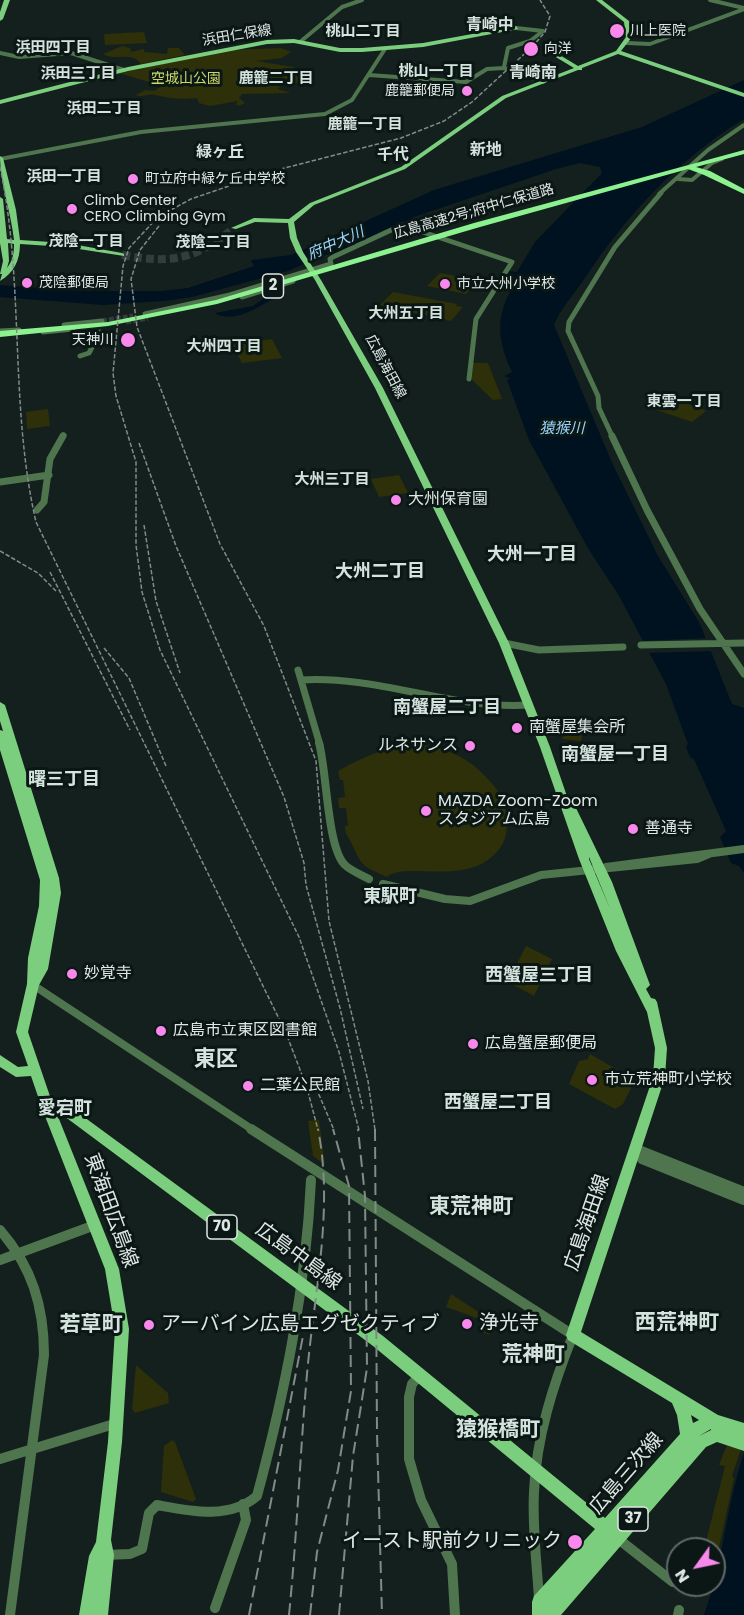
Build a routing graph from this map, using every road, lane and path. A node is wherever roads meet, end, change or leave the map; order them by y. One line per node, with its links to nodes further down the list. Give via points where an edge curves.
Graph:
1 (5, 0): 6 (main road); 7 (main road)
2 (362, 0): 9 (street, via 342,7)
3 (599, 0): 10 (main road, via 626,21)
4 (710, 0): 5 (street)
5 (744, 8): 10 (street, via 650,44)
6 (0, 10)
7 (0, 19)
8 (516, 28): 11 (main road, 浜田仁保線); 15 (street, via 543,31 534,39 507,48 503,54)
9 (300, 42): 11 (main road, 浜田仁保線, via 344,50); 17 (main road, 浜田仁保線, via 272,41)
10 (627, 43): 12 (main road)
11 (385, 49): 18 (street)
12 (618, 52): 16 (main road); 20 (main road)
13 (0, 53): 17 (street, via 19,57 74,54)
14 (556, 56): 16 (main road)
15 (504, 67): 18 (street, via 475,74 466,82); 19 (street)
16 (580, 69): 19 (main road)
17 (124, 70): 21 (main road, 浜田仁保線)
18 (369, 75): 24 (street, via 349,103 318,115 141,132)
19 (543, 82): 31 (main road, via 496,101 404,168 312,204)
20 (744, 95)
21 (0, 102)
22 (744, 125): 25 (street, via 708,150)
23 (744, 152): 25 (street, via 712,163 692,180); 29 (highway, 広島高速2号;府中仁保道路 / 2)
24 (0, 158): 34 (main road)
25 (678, 179): 52 (street, via 664,189 615,247 578,305 568,331 647,510 700,609)
26 (744, 192): 29 (highway, via 703,171 678,166)
27 (744, 197): 29 (highway, via 700,178 678,174)
28 (0, 199): 33 (main road)
29 (557, 201): 30 (highway, 広島高速2号;府中仁保道路 / 2)
30 (538, 206): 37 (highway); 43 (highway, 広島高速2号;府中仁保道路 / 2, via 199,307 99,325)
31 (291, 221): 32 (main road, via 254,220); 38 (main road, 広島海田線, via 298,251)
32 (234, 228)
33 (3, 241): 34 (main road); 39 (main road, via 6,263)
34 (16, 242): 35 (main road, via 66,245); 39 (main road, via 15,260)
35 (122, 255)
36 (331, 264): 37 (highway); 38 (street); 45 (street, via 333,257 402,225 511,262 476,319)
37 (345, 264): 38 (street)
38 (313, 273): 40 (street, via 215,304); 50 (main road, 広島海田線, via 379,388)
39 (0, 277)
40 (146, 316)
41 (103, 323): 43 (street)
42 (100, 332): 44 (street, via 89,353)
43 (0, 333)
44 (80, 356)
45 (469, 379)
46 (64, 435): 47 (street, via 50,459)
47 (49, 475): 48 (street); 49 (street, via 44,502)
48 (0, 482)
49 (37, 510)
50 (504, 643): 53 (street, via 539,650); 60 (main road, 広島海田線)
51 (744, 643): 52 (street)
52 (727, 646): 54 (street); 55 (street); 57 (street)
53 (622, 647)
54 (642, 647)
55 (744, 648)
56 (298, 670): 58 (street)
57 (744, 674)
58 (301, 680): 60 (street, via 334,678 499,707); 64 (street, via 324,759 334,845 344,865)
59 (0, 705): 66 (main road, via 54,878 42,969)
60 (529, 705): 63 (main road, 広島海田線, via 566,811)
61 (0, 733): 66 (main road, via 45,880 47,896 31,967)
62 (744, 849): 63 (street, via 697,859)
63 (595, 870): 65 (street, via 535,876 470,901); 70 (main road, 広島海田線, via 622,951 650,1008 659,1039 661,1065 656,1089)
64 (369, 879)
65 (383, 884)
66 (33, 984): 68 (main road, via 22,1032); 79 (street)
67 (0, 1060): 68 (main road, via 16,1071)
68 (35, 1071): 69 (main road)
69 (49, 1111): 74 (main road, 東海田広島線); 78 (main road, 広島中島線 / 70, via 65,1110)
70 (634, 1148): 72 (street); 73 (street, via 642,1159); 79 (main road, 広島海田線)
71 (311, 1180): 78 (street)
72 (744, 1192)
73 (744, 1200)
74 (95, 1225): 76 (street); 83 (main road, 東海田広島線, via 112,1269 122,1329)
75 (0, 1230): 76 (street)
76 (20, 1252): 77 (street); 88 (street, via 38,1290 45,1333)
77 (0, 1260)
78 (303, 1287): 80 (main road, 広島中島線 / 70); 91 (street, via 284,1393 257,1496)
79 (573, 1335): 81 (main road); 90 (street, via 547,1416)
80 (419, 1376): 90 (main road, 広島中島線 / 70); 100 (street, via 409,1397 409,1459 421,1500 452,1564)
81 (677, 1399): 82 (main road); 85 (main road)
82 (714, 1421): 84 (main road); 85 (main road, 広島三次線 / 37); 86 (main road)
83 (114, 1424): 88 (street); 93 (main road, 東海田広島線)
84 (744, 1431)
85 (688, 1436): 92 (main road, 広島三次線 / 37)
86 (723, 1436): 87 (main road); 92 (main road, 広島三次線 / 37, via 701,1442)
87 (744, 1444)
88 (32, 1450): 89 (street); 97 (street)
89 (0, 1459)
90 (536, 1471): 92 (main road, 広島中島線 / 70); 96 (street, via 534,1509)
91 (243, 1504): 93 (street, via 202,1514 157,1505 149,1513 142,1550 134,1555); 95 (street, via 246,1520)
92 (612, 1533): 94 (street); 96 (main road, 広島三次線 / 37); 101 (main road, 広島三次線 / 37)
93 (102, 1551): 98 (main road, 東海田広島線); 99 (main road, 東海田広島線)
94 (666, 1576)
95 (215, 1608)
96 (540, 1608)
97 (10, 1615)
98 (87, 1615)
99 (100, 1615)
100 (455, 1615)
101 (550, 1615)

